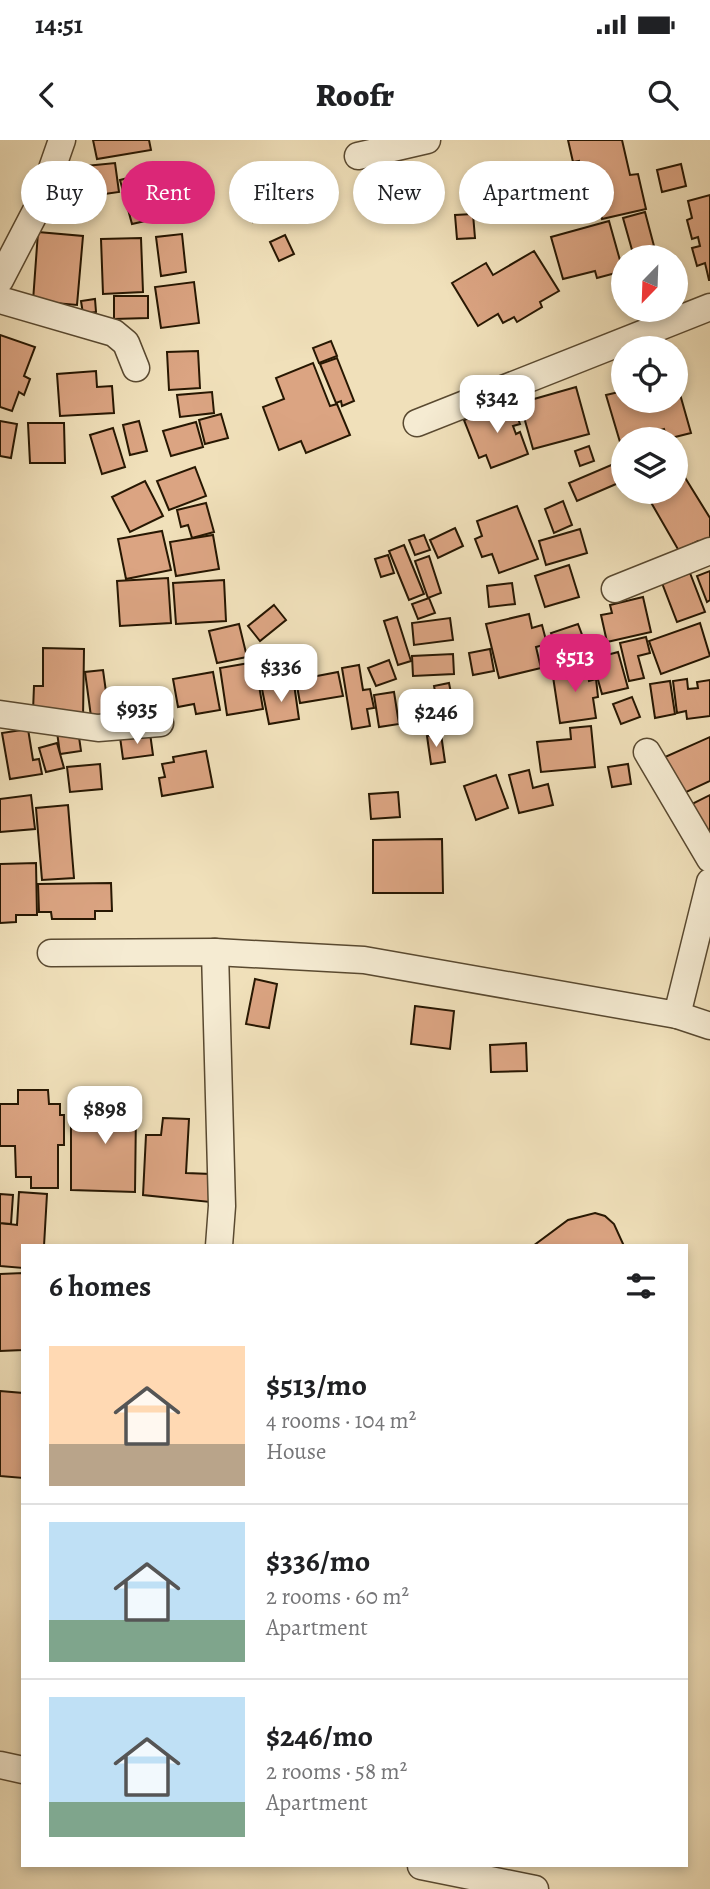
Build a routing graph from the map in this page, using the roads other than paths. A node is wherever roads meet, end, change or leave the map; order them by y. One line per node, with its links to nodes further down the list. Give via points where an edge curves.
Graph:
1 (62, 140): 4 (street, via 40,204)
2 (427, 140): 3 (street)
3 (358, 156)
4 (0, 280)
5 (0, 300): 7 (street, via 114,333 126,343)
6 (710, 307): 8 (street)
7 (136, 368)
8 (417, 423)
9 (710, 551): 10 (street)
10 (615, 589)
11 (0, 714): 12 (street, via 98,728)
12 (160, 723)
13 (647, 752): 14 (street)
14 (710, 859)
15 (710, 882): 18 (street)
16 (215, 952): 17 (street); 18 (street, via 364,960); 20 (street)
17 (51, 953)
18 (677, 1015): 19 (street)
19 (710, 1026)
20 (219, 1244)
21 (0, 1765): 22 (street)
22 (21, 1770)
23 (426, 1867): 24 (street)
24 (535, 1889)

